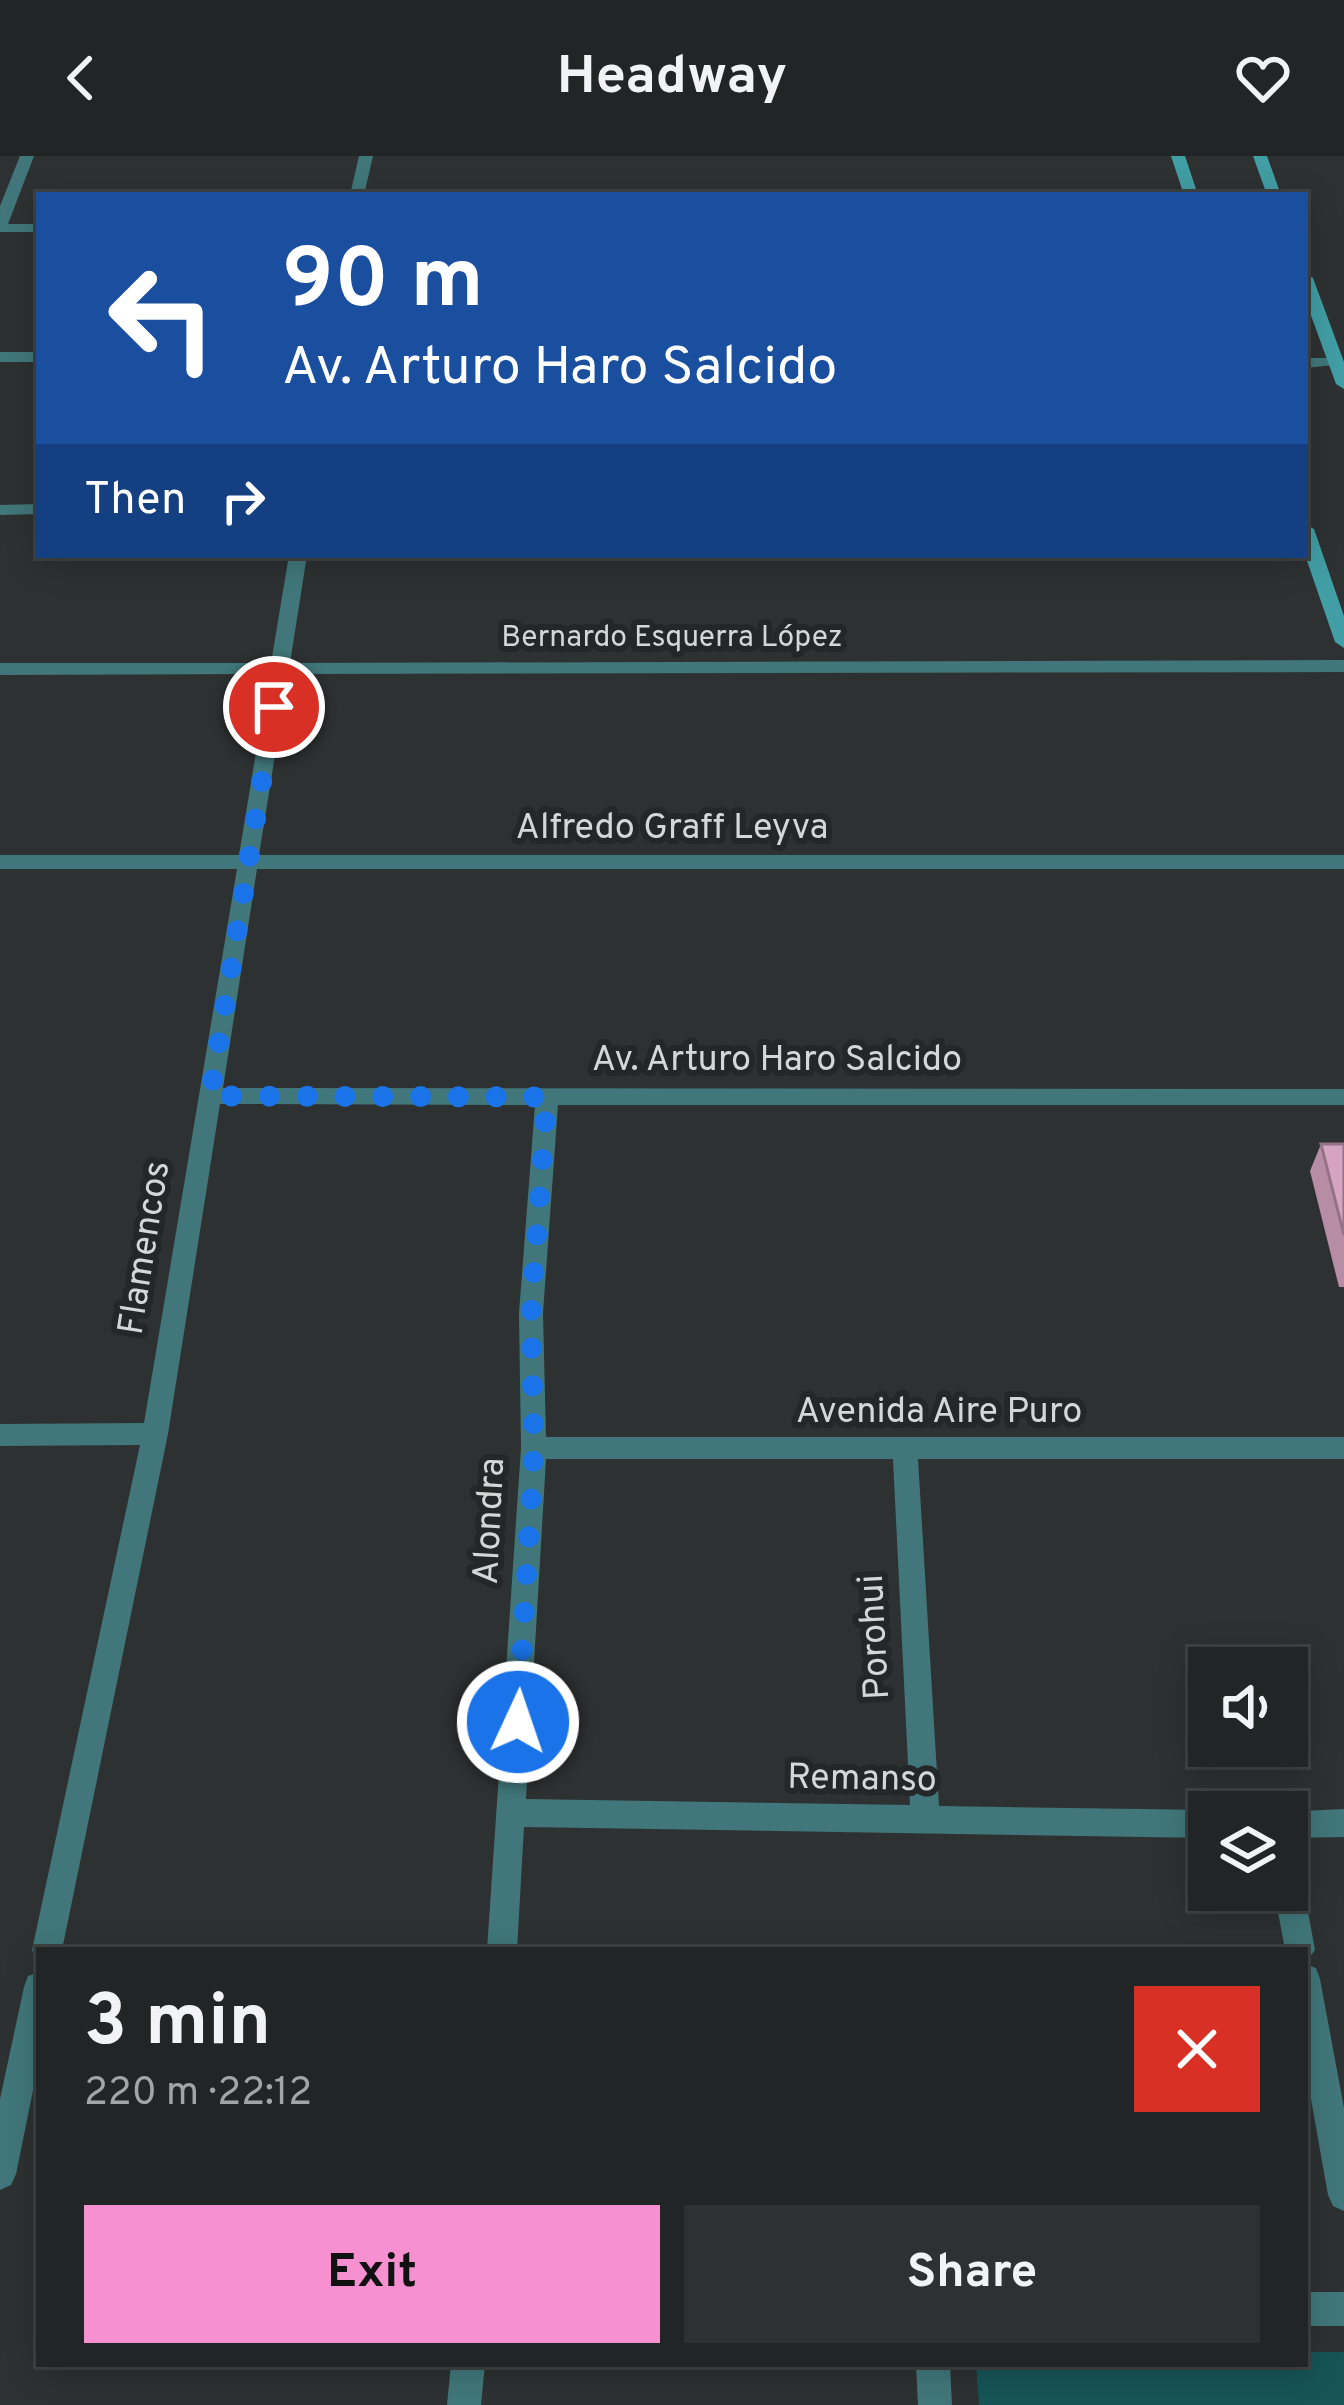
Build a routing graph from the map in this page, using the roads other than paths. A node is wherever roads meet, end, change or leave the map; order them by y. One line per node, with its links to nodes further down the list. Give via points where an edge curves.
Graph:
1 (27, 156): 8 (street)
2 (365, 156): 5 (street)
3 (1178, 156): 6 (street)
4 (1260, 156): 7 (street)
5 (358, 192)
6 (1190, 192)
7 (1273, 192)
8 (0, 226): 9 (street)
9 (36, 228)
10 (1308, 286): 14 (street)
11 (0, 357): 12 (street)
12 (36, 357)
13 (1308, 362): 14 (street)
14 (1337, 363): 15 (street)
15 (1344, 384)
16 (0, 509): 17 (street)
17 (36, 509)
18 (1308, 538): 20 (street)
19 (298, 558): 22 (street, Flamencos)
20 (1344, 642)
21 (1344, 666): 22 (street, Bernardo Esquerra López)
22 (280, 668): 23 (street, Bernardo Esquerra López); 25 (street, Flamencos)
23 (0, 669)
24 (0, 862): 25 (street, Alfredo Graff Leyva)
25 (250, 862): 26 (street, Alfredo Graff Leyva); 27 (street, Flamencos)
26 (1344, 862)
27 (210, 1096): 28 (street, Av. Arturo Haro Salcido); 30 (street, Flamencos)
28 (547, 1097): 29 (street, Av. Arturo Haro Salcido); 32 (street, Alondra, via 531,1313)
29 (1344, 1097)
30 (155, 1434): 31 (street); 41 (street, Flamencos)
31 (0, 1435)
32 (534, 1448): 34 (street, Avenida Aire Puro); 35 (street, Alondra)
33 (1344, 1448): 34 (street, Avenida Aire Puro)
34 (905, 1450): 36 (street, Porohui)
35 (513, 1814): 36 (street, Remanso); 42 (street, Alondra)
36 (925, 1820): 38 (street, Remanso)
37 (1344, 1823): 39 (street)
38 (1188, 1824)
39 (1308, 1824)
40 (1293, 1911): 43 (street)
41 (48, 1947)
42 (502, 1947)
43 (1299, 1947)
44 (1308, 1996): 47 (street)
45 (36, 2002): 46 (street)
46 (0, 2174)
47 (1344, 2195)
48 (1308, 2308): 49 (street)
49 (1344, 2308)
50 (467, 2367): 52 (street)
51 (932, 2367): 53 (street)
52 (464, 2405)
53 (935, 2405)

